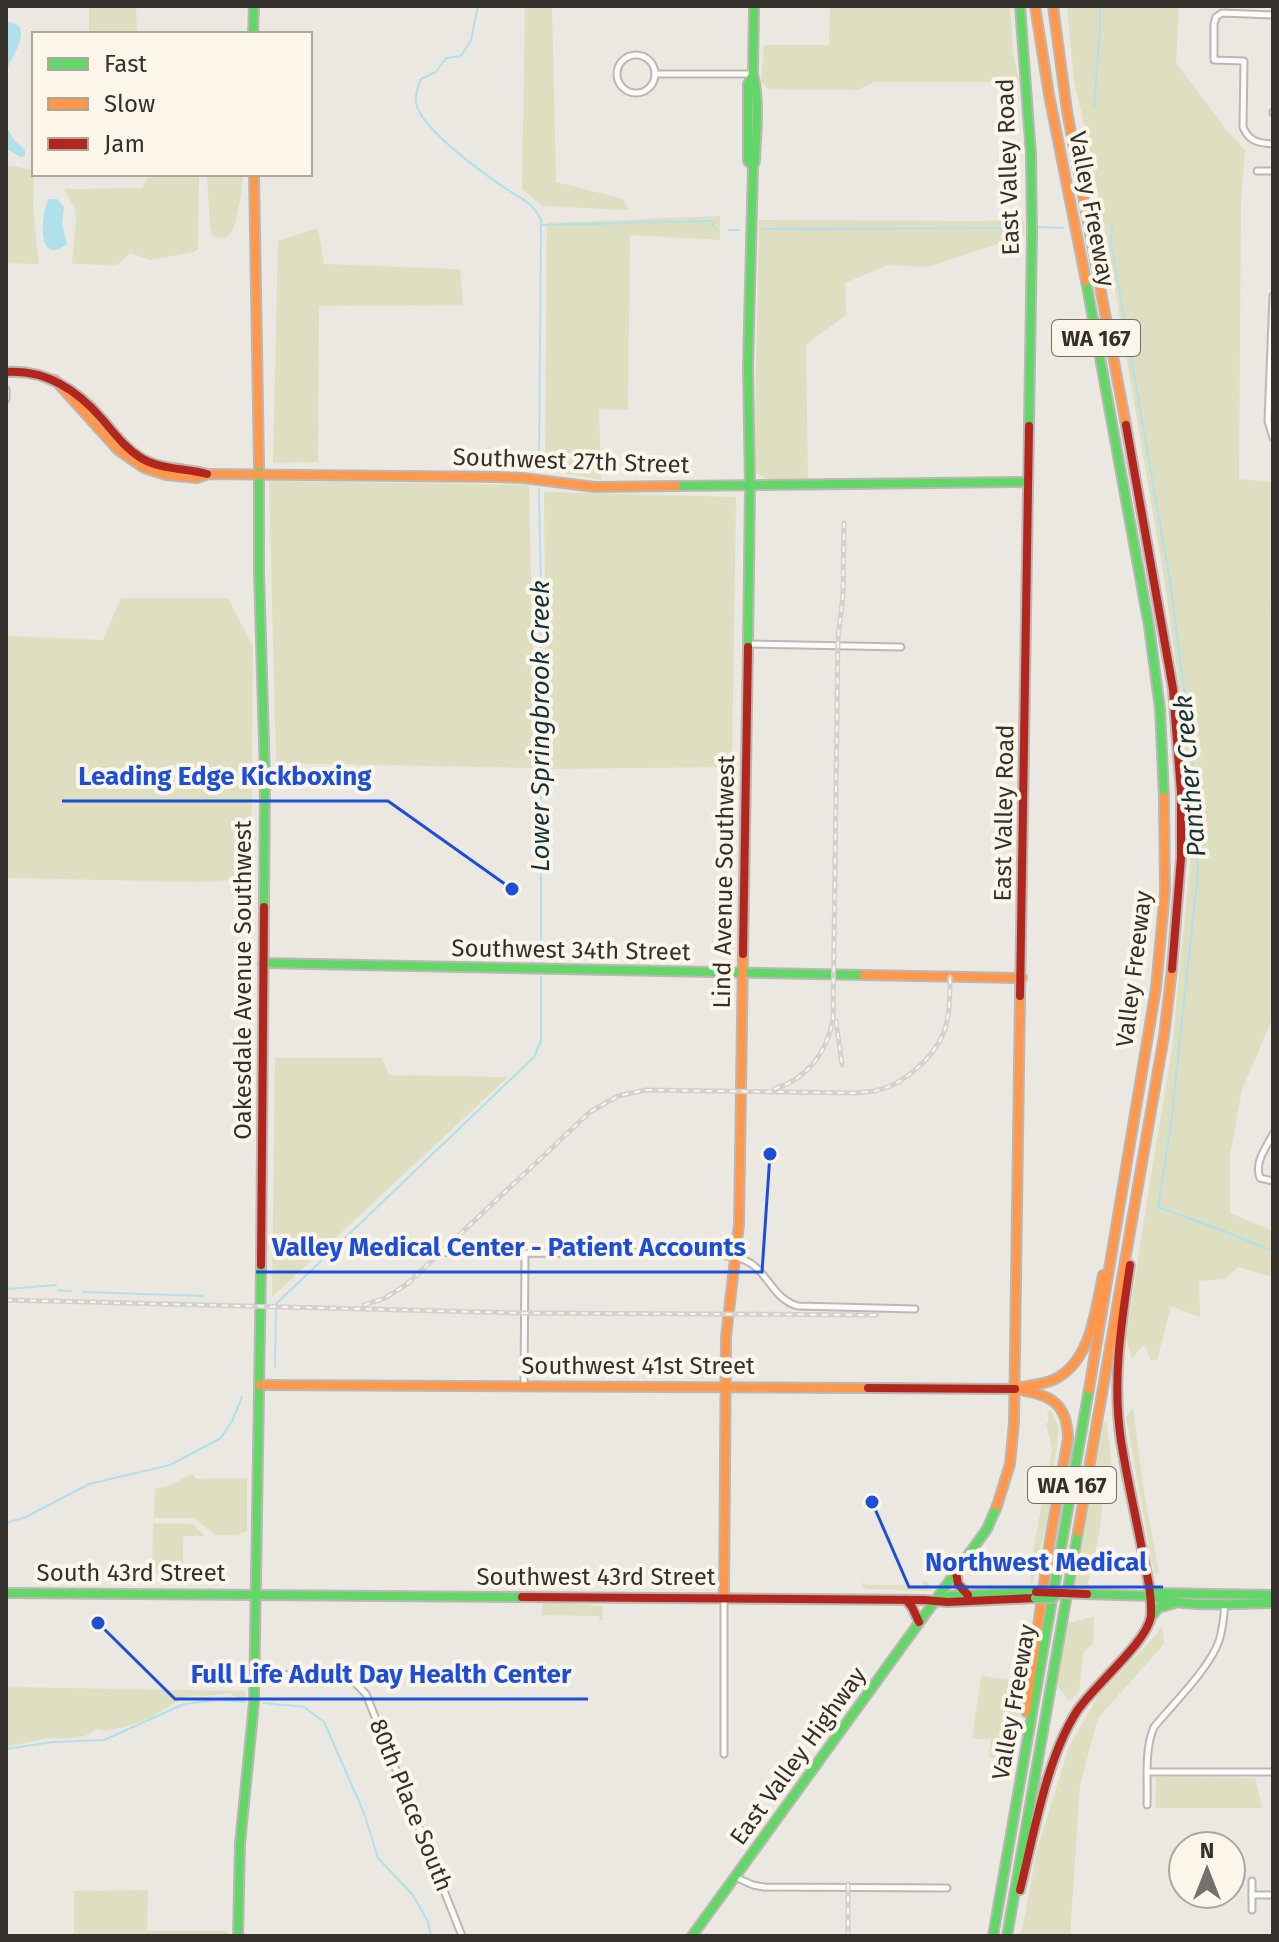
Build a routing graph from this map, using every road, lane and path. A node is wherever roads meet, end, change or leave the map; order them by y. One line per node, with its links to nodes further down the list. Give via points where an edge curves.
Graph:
1 (254, 6): 8 (main road)
2 (754, 6): 10 (main road, Lind Avenue Southwest)
3 (1020, 6): 22 (main road, East Valley Road, via 1032,195)
4 (1038, 6): 31 (main road, Valley Freeway / WA 167, via 1038,30 1147,615 1163,741 1163,922)
5 (1047, 6): 11 (main road)
6 (1053, 6): 11 (main road, Valley Freeway / WA 167)
7 (1273, 15): 12 (street, via 1219,14 1214,24 1214,60 1244,61 1243,127 1252,140)
8 (253, 32)
9 (655, 74): 9 (street, via 649,61 633,56 619,66 617,77 624,89 636,93 648,89); 10 (street)
10 (753, 74): 23 (main road, Lind Avenue Southwest)
11 (1067, 111): 26 (main road, Valley Freeway / WA 167)
12 (1273, 144)
13 (1257, 171): 14 (street)
14 (1273, 171)
15 (254, 176): 21 (main road, Oakesdale Avenue Southwest)
16 (1273, 296): 20 (street, via 1268,421)
17 (6, 372): 21 (main road, Southwest 27th Street, via 55,380 118,450 151,471 197,478)
18 (6, 390): 19 (street)
19 (6, 399)
20 (1273, 438)
21 (260, 474): 23 (main road, Southwest 27th Street, via 498,477 595,487); 27 (main road, Oakesdale Avenue Southwest)
22 (1028, 482): 23 (main road, Southwest 27th Street); 29 (main road, East Valley Road)
23 (750, 487): 24 (main road, Lind Avenue Southwest)
24 (748, 644): 25 (street); 28 (main road, Lind Avenue Southwest)
25 (901, 647)
26 (1169, 669): 33 (main road, Valley Freeway / WA 167, via 1181,792 1179,904 1170,993); 73 (main road, via 1178,834 1169,972)
27 (263, 963): 28 (main road, Southwest 34th Street); 38 (main road, Oakesdale Avenue Southwest)
28 (742, 973): 29 (main road, Southwest 34th Street); 36 (main road, Lind Avenue Southwest)
29 (1022, 978): 41 (main road, East Valley Road)
30 (1273, 1134): 32 (street, via 1258,1164 1258,1174)
31 (1124, 1175): 41 (main road, via 1082,1350 1059,1377); 61 (main road, Valley Freeway / WA 167)
32 (1273, 1181)
33 (1134, 1209): 48 (main road, via 1116,1401); 73 (main road, Valley Freeway / WA 167)
34 (417, 1244): 35 (street, via 430,1252)
35 (525, 1253): 36 (street); 39 (street)
36 (736, 1257): 37 (street, via 754,1264 791,1304); 40 (main road, Lind Avenue Southwest)
37 (915, 1309)
38 (260, 1385): 39 (main road, Southwest 41st Street); 44 (main road, Oakesdale Avenue Southwest)
39 (524, 1386): 40 (main road, Southwest 41st Street)
40 (725, 1387): 41 (main road, Southwest 41st Street); 49 (main road, Lind Avenue Southwest)
41 (1015, 1389): 42 (main road, East Valley Road, via 1013,1448 1004,1491 987,1529); 61 (main road, via 1049,1397 1069,1425 1014,1787)
42 (956, 1572): 45 (main road, via 958,1584); 51 (main road, East Valley Road)
43 (6, 1593): 44 (main road, South 43rd Street)
44 (255, 1594): 49 (main road, Southwest 43rd Street); 57 (main road, Oakesdale Avenue Southwest)
45 (970, 1595): 46 (main road); 51 (main road)
46 (1036, 1595): 48 (main road, bridge); 51 (main road)
47 (1273, 1595): 48 (main road)
48 (1150, 1596): 52 (main road); 55 (main road)
49 (724, 1598): 50 (main road, Southwest 43rd Street); 58 (street)
50 (906, 1600): 51 (main road, Southwest 43rd Street); 56 (main road)
51 (935, 1600): 56 (main road, East Valley Highway)
52 (1180, 1601): 53 (main road); 55 (main road, via 1161,1606)
53 (1225, 1602): 54 (main road); 59 (street, via 1215,1651 1151,1733)
54 (1273, 1603)
55 (1151, 1618): 73 (main road, via 1142,1637 1088,1696 1066,1731)
56 (919, 1622): 63 (main road, East Valley Highway)
57 (255, 1674): 69 (main road, Oakesdale Avenue Southwest); 70 (street, 80th Place South, via 338,1676 366,1694)
58 (724, 1754)
59 (1148, 1772): 60 (street); 62 (street)
60 (1273, 1772)
61 (1018, 1795): 72 (main road, Valley Freeway / WA 167)
62 (1147, 1805)
63 (735, 1877): 65 (street, via 764,1887); 71 (main road, East Valley Highway)
64 (1252, 1881): 66 (street)
65 (947, 1888)
66 (1252, 1895): 67 (street); 68 (street)
67 (1273, 1895)
68 (1252, 1910)
69 (238, 1936)
70 (462, 1936)
71 (692, 1936)
72 (993, 1936)
73 (1006, 1936)

